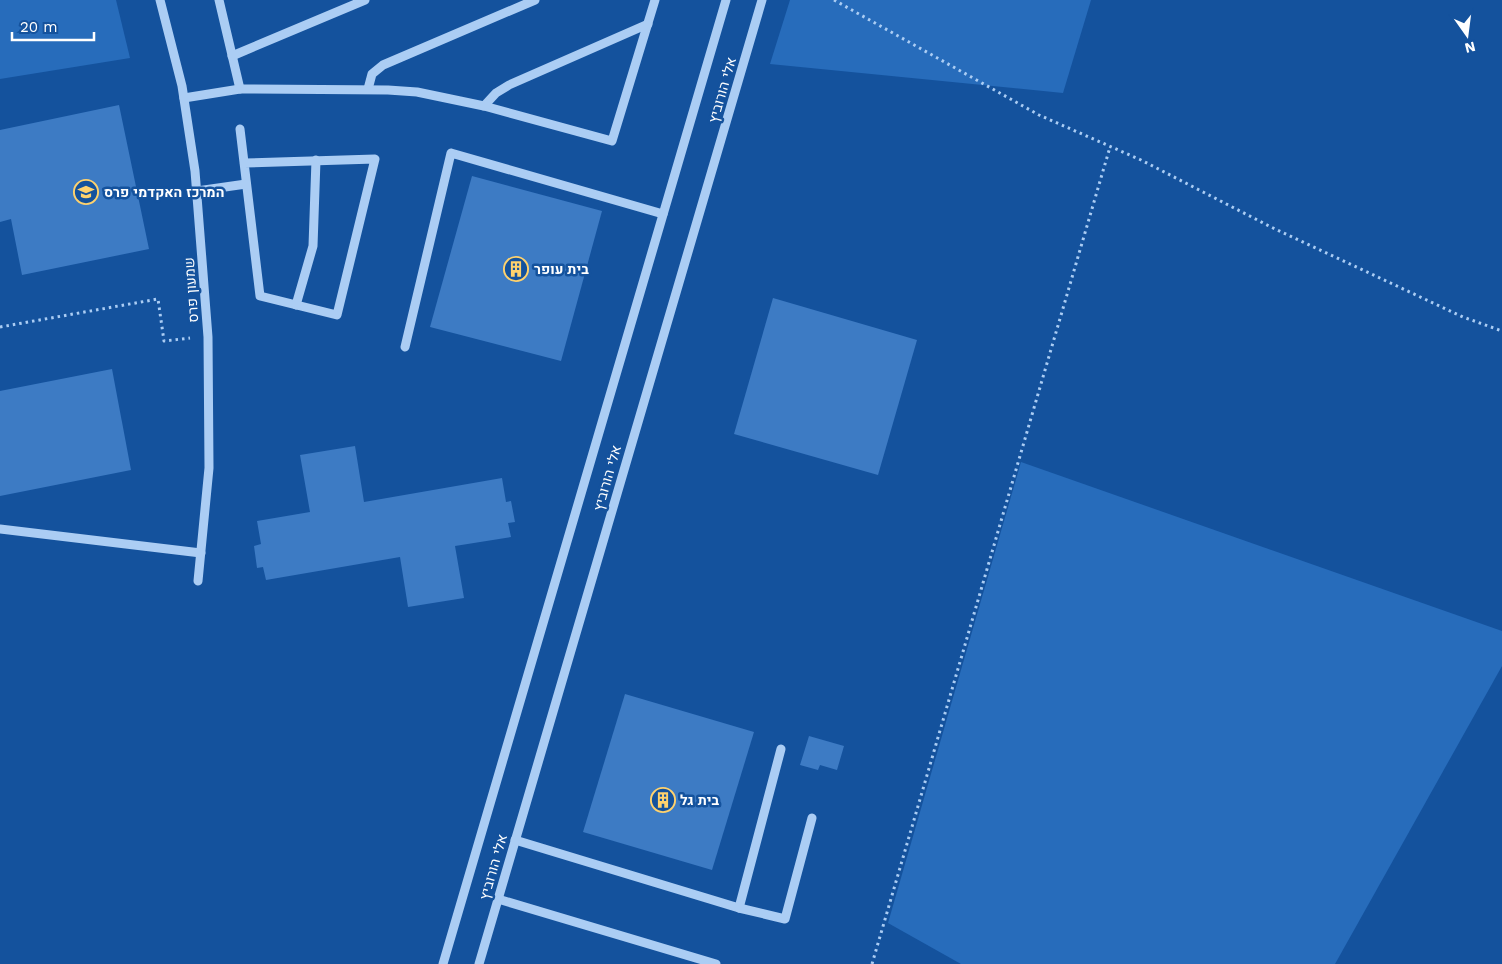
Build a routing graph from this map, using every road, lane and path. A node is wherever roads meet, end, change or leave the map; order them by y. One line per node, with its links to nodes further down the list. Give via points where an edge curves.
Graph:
1 (160, 0): 13 (street, שמעון פרס)
2 (219, 0): 10 (street)
3 (365, 0): 10 (street)
4 (535, 0): 12 (street, via 382,65 372,74)
5 (655, 0): 9 (street)
6 (726, 0): 21 (street, אלי הורוביץ)
7 (762, 0): 32 (street, אלי הורוביץ)
8 (834, 0): 16 (path, via 1039,116)
9 (648, 24): 14 (street, via 508,85); 14 (street, via 612,141)
10 (232, 56): 11 (street)
11 (240, 89): 12 (street); 13 (street)
12 (368, 90): 14 (street, via 417,92)
13 (184, 98): 20 (street, שמעון פרס)
14 (484, 106)
15 (240, 130): 18 (street)
16 (1110, 147): 24 (path, via 1280,231); 38 (path)
17 (316, 160): 18 (street); 22 (street, via 314,246); 22 (street, via 375,160 337,315)
18 (244, 163): 19 (street)
19 (246, 184): 20 (street); 22 (street, via 260,296)
20 (197, 191): 25 (street, שמעון פרס)
21 (663, 214): 26 (street, via 451,153); 35 (street, אלי הורוביץ)
22 (296, 305)
23 (0, 327): 25 (path, via 158,299 164,341)
24 (1502, 331)
25 (208, 337): 28 (street, שמעון פרס, via 209,468)
26 (405, 347)
27 (0, 529): 28 (street)
28 (201, 553): 29 (street, שמעון פרס)
29 (198, 581)
30 (781, 749): 34 (street)
31 (812, 818): 34 (street, via 785,919)
32 (515, 840): 33 (street, אלי הורוביץ); 34 (street)
33 (498, 900): 36 (street, אלי הורוביץ); 37 (street)
34 (739, 908)
35 (443, 964)
36 (479, 964)
37 (716, 964)
38 (872, 964)

